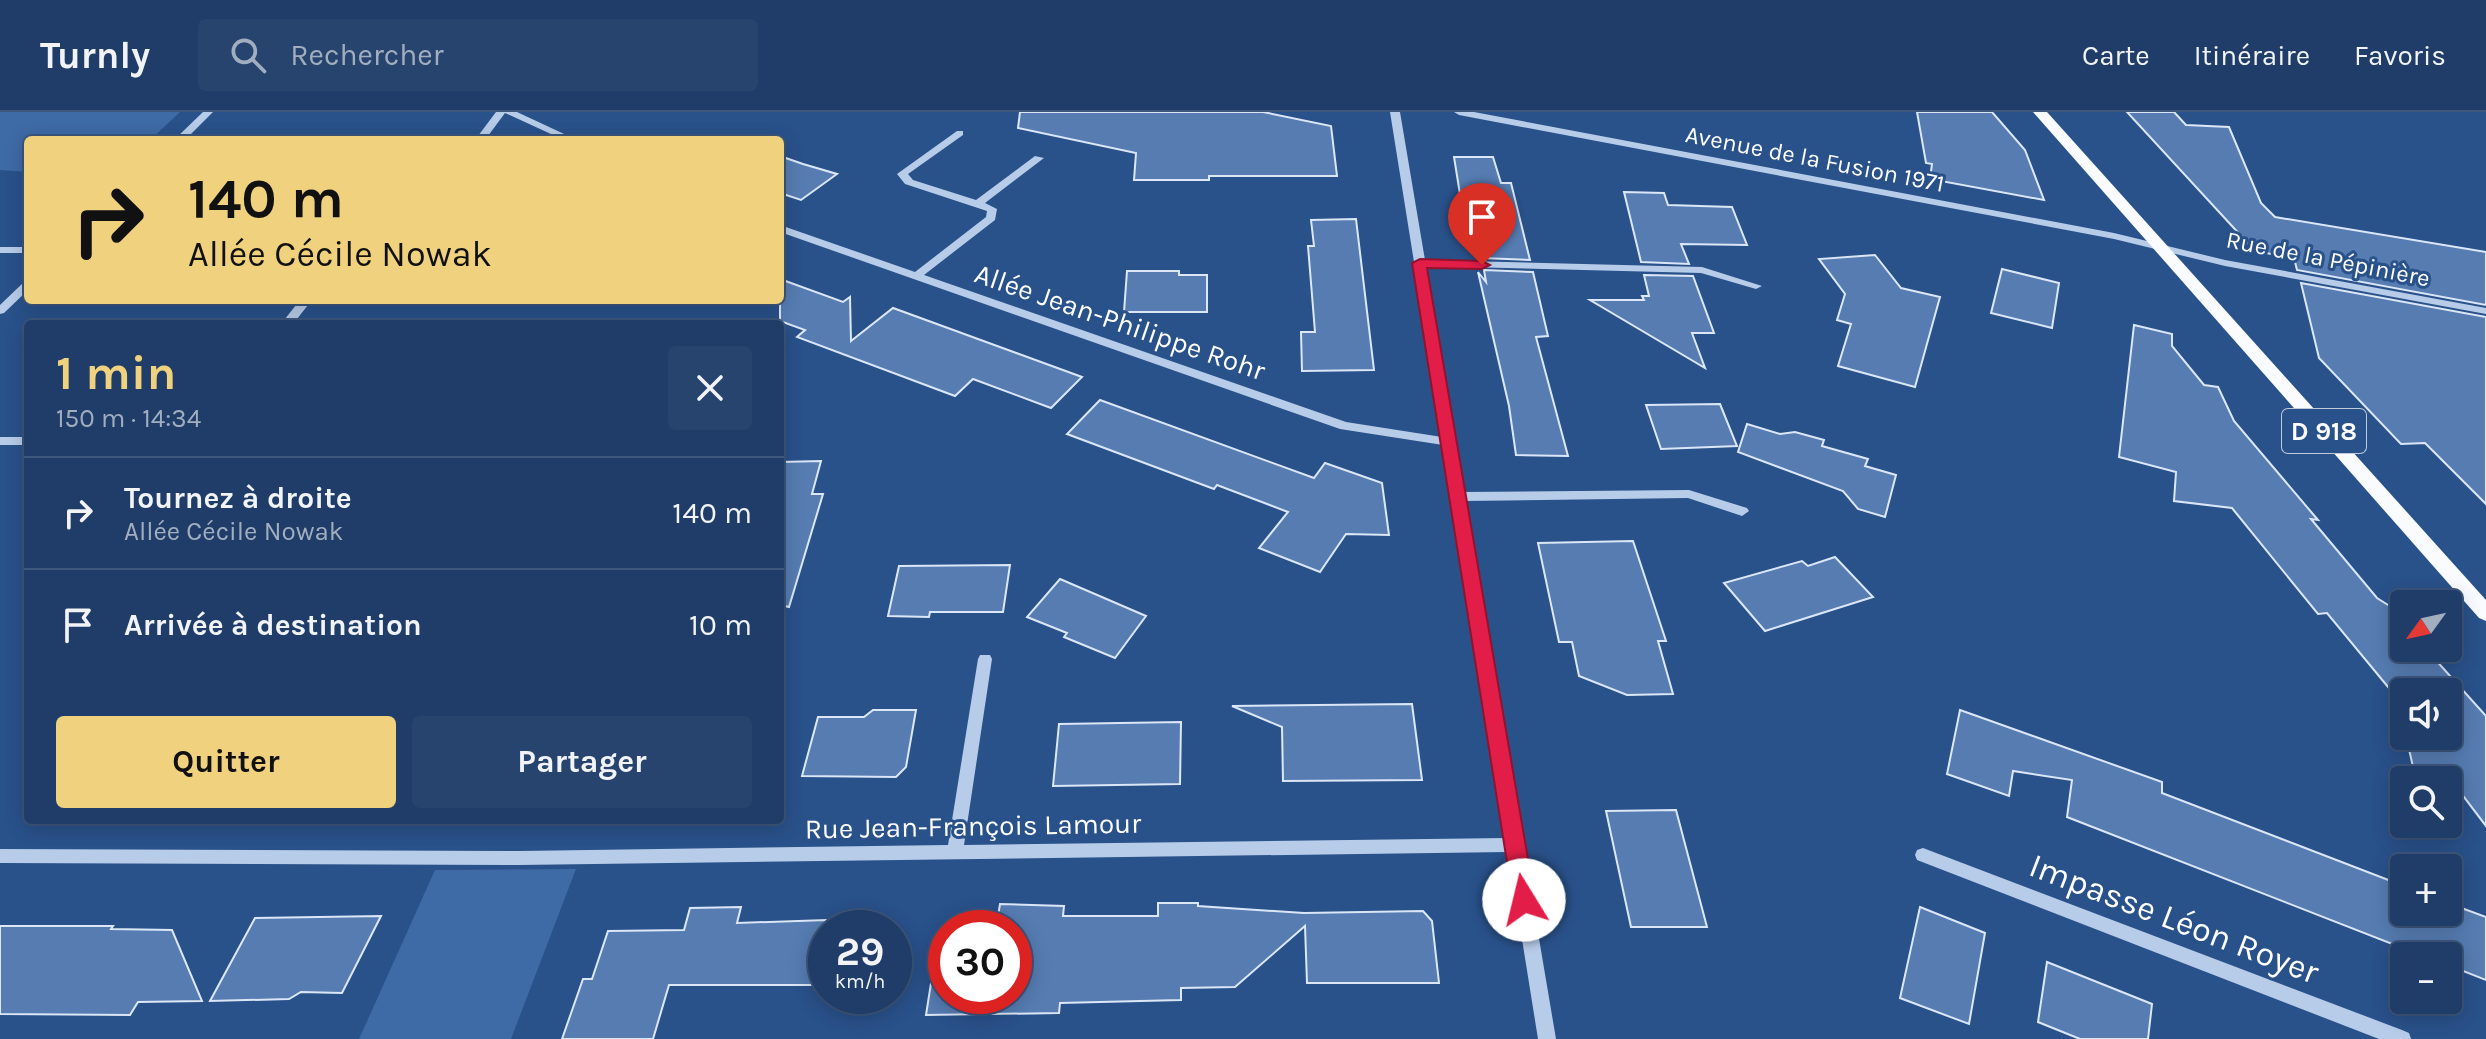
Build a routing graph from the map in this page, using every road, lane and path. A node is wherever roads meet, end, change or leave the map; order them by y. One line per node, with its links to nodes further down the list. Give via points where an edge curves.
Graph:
1 (208, 112): 10 (street)
2 (501, 112): 11 (street)
3 (509, 112): 8 (street)
4 (541, 112): 8 (street)
5 (1395, 112): 19 (street)
6 (1459, 112): 16 (street, Avenue de la Fusion 1971)
7 (2040, 112): 16 (main road, D 918)
8 (527, 119): 12 (street)
9 (960, 133): 14 (street, via 902,174 909,182)
10 (183, 136)
11 (483, 136)
12 (563, 136)
13 (1039, 158): 14 (street)
14 (978, 204): 20 (street, via 992,209 991,218)
15 (784, 229): 20 (street, Allée Jean-Philippe Rohr)
16 (2162, 249): 25 (street, Rue de la Pépinière); 32 (main road, D 918)
17 (0, 250): 18 (street)
18 (24, 250)
19 (1420, 263): 21 (street, via 1702,270); 29 (street)
20 (916, 276): 29 (street, Allée Jean-Philippe Rohr, via 1344,426)
21 (1756, 286)
22 (24, 288): 24 (street)
23 (303, 304): 26 (street)
24 (0, 311)
25 (2486, 311)
26 (290, 320)
27 (0, 441): 28 (street)
28 (24, 441)
29 (1449, 442): 30 (street)
30 (1459, 497): 31 (street, via 1689,494); 34 (street)
31 (1742, 511)
32 (2486, 613)
33 (985, 659): 35 (street)
34 (1515, 845): 35 (street, Rue Jean-François Lamour); 38 (street)
35 (955, 852): 37 (street, Rue Jean-François Lamour, via 519,858)
36 (1923, 855): 39 (street, Impasse Léon Royer)
37 (0, 856)
38 (1547, 1039)
39 (2402, 1039)

